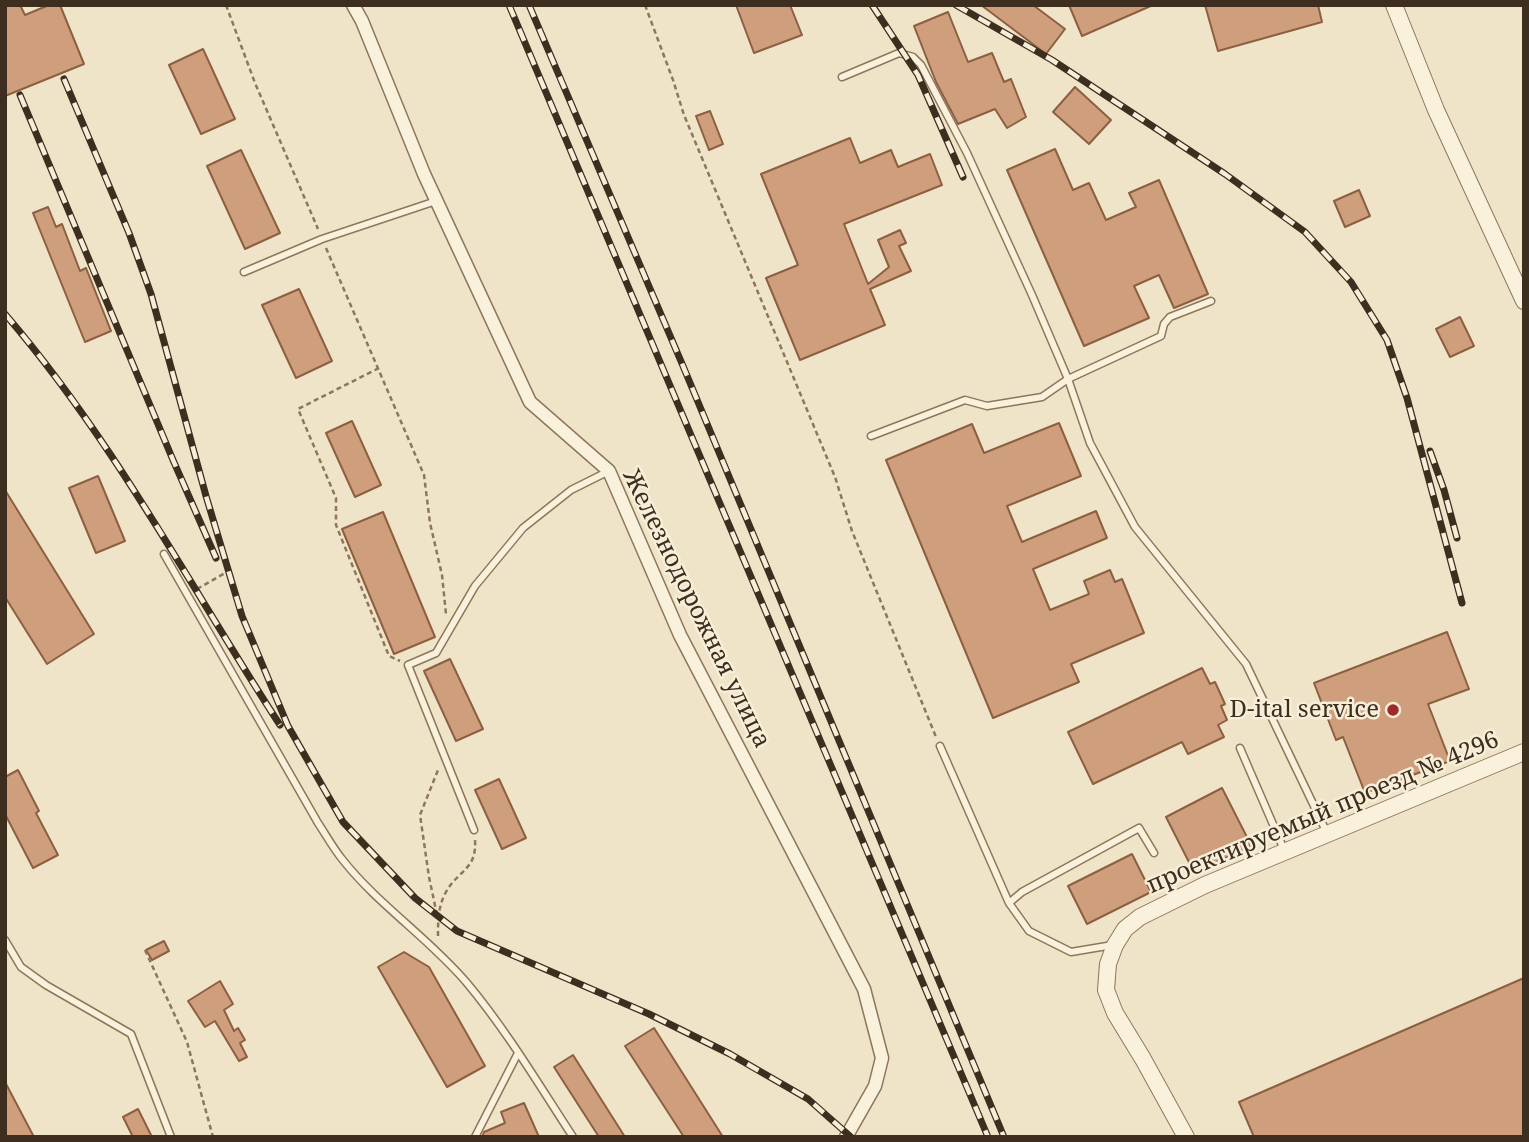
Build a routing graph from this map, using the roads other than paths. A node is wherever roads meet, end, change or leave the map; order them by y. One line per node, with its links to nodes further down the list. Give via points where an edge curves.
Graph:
1 (353, 5): 4 (street, Железнодорожная улица)
2 (1394, 5): 7 (street, via 1436,110)
3 (842, 78): 8 (lane, via 899,53 921,65 967,153)
4 (436, 201): 5 (lane, via 322,239); 10 (street, Железнодорожная улица, via 530,402)
5 (244, 272)
6 (1210, 301): 8 (lane, via 1170,317 1161,336)
7 (1524, 301)
8 (1068, 379): 9 (lane, via 1042,397 987,405 965,400); 16 (lane, via 1090,443 1135,527 1246,664)
9 (872, 436)
10 (609, 471): 15 (lane, via 571,490 523,528 475,586 436,653 408,665); 26 (street, Железнодорожная улица, via 680,635 864,989 882,1058 875,1086)
11 (164, 554): 22 (lane, via 342,859 439,952)
12 (940, 746): 19 (lane)
13 (1240, 748): 18 (lane)
14 (1524, 752): 16 (street, проектируемый проезд № 4296)
15 (474, 830)
16 (1328, 835): 18 (street, проектируемый проезд № 4296)
17 (1154, 853): 19 (lane, via 1139,828)
18 (1285, 853): 21 (street, проектируемый проезд № 4296, via 1140,917)
19 (1009, 903): 21 (lane, via 1030,931 1071,951)
20 (5, 940): 23 (lane, via 22,967 46,985 131,1034)
21 (1115, 945): 27 (street, проектируемый проезд № 4296, via 1106,990)
22 (518, 1053): 24 (lane); 25 (lane)
23 (171, 1137)
24 (475, 1137)
25 (573, 1137)
26 (846, 1137)
27 (1186, 1137)

